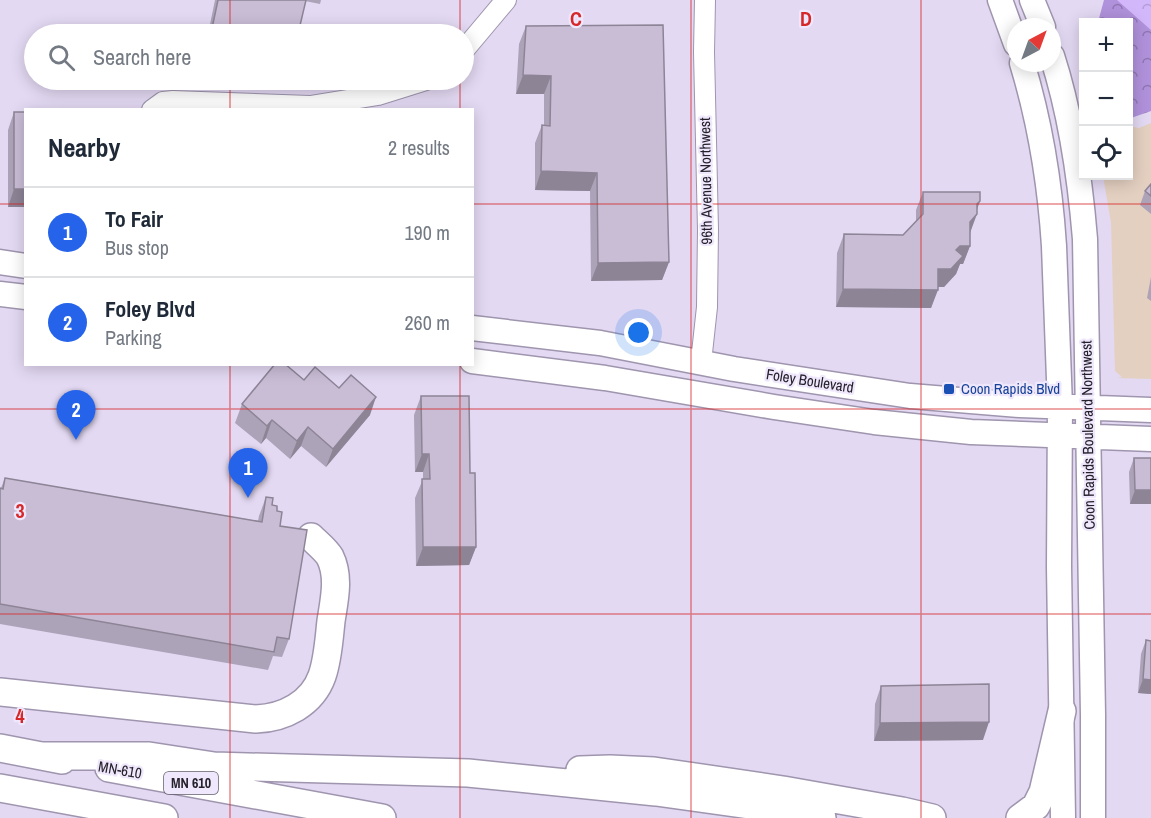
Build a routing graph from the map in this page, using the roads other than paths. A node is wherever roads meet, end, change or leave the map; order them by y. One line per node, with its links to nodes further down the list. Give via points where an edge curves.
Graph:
1 (506, 0): 7 (street)
2 (705, 0): 19 (street, 96th Avenue Northwest, via 708,230)
3 (1000, 0): 6 (main road)
4 (1032, 0): 5 (main road)
5 (1039, 18)
6 (1007, 19)
7 (474, 38)
8 (1025, 72): 20 (main road, Coon Rapids Boulevard Northwest, via 1040,136 1053,220)
9 (1057, 72): 21 (main road, Coon Rapids Boulevard Northwest, via 1081,192)
10 (394, 90): 12 (street)
11 (155, 108): 12 (street, via 173,101)
12 (310, 108)
13 (0, 262): 14 (main road)
14 (24, 266)
15 (0, 294): 16 (main road)
16 (24, 297)
17 (474, 328): 19 (main road, Foley Boulevard, via 600,343)
18 (474, 360): 23 (main road, Foley Boulevard, via 874,422 971,432)
19 (701, 362): 20 (main road, Foley Boulevard, via 910,396)
20 (1060, 406): 21 (main road, Foley Boulevard); 23 (main road, Coon Rapids Boulevard Northwest)
21 (1088, 409): 22 (main road, Foley Boulevard); 24 (main road, Coon Rapids Boulevard Northwest)
22 (1151, 410)
23 (1059, 435): 24 (main road, Foley Boulevard); 28 (main road, Coon Rapids Boulevard Northwest)
24 (1089, 437): 25 (main road, Foley Boulevard); 41 (main road, Coon Rapids Boulevard Northwest)
25 (1151, 439)
26 (311, 537): 27 (highway, via 329,555 335,595 321,678 312,693 286,714 256,719)
27 (0, 692)
28 (1062, 711): 39 (highway, via 1042,792 1036,806); 40 (main road, Coon Rapids Boulevard Northwest)
29 (0, 748): 30 (highway, MN-610 / MN 610)
30 (44, 756): 31 (highway, via 149,756 214,766); 36 (highway, MN-610 / MN 610)
31 (468, 773): 37 (highway, via 656,792); 38 (highway, via 654,771)
32 (0, 788): 33 (highway)
33 (40, 795): 34 (highway); 35 (highway)
34 (110, 818)
35 (164, 818)
36 (382, 818)
37 (822, 818)
38 (932, 818)
39 (1020, 818)
40 (1063, 818)
41 (1093, 818)

